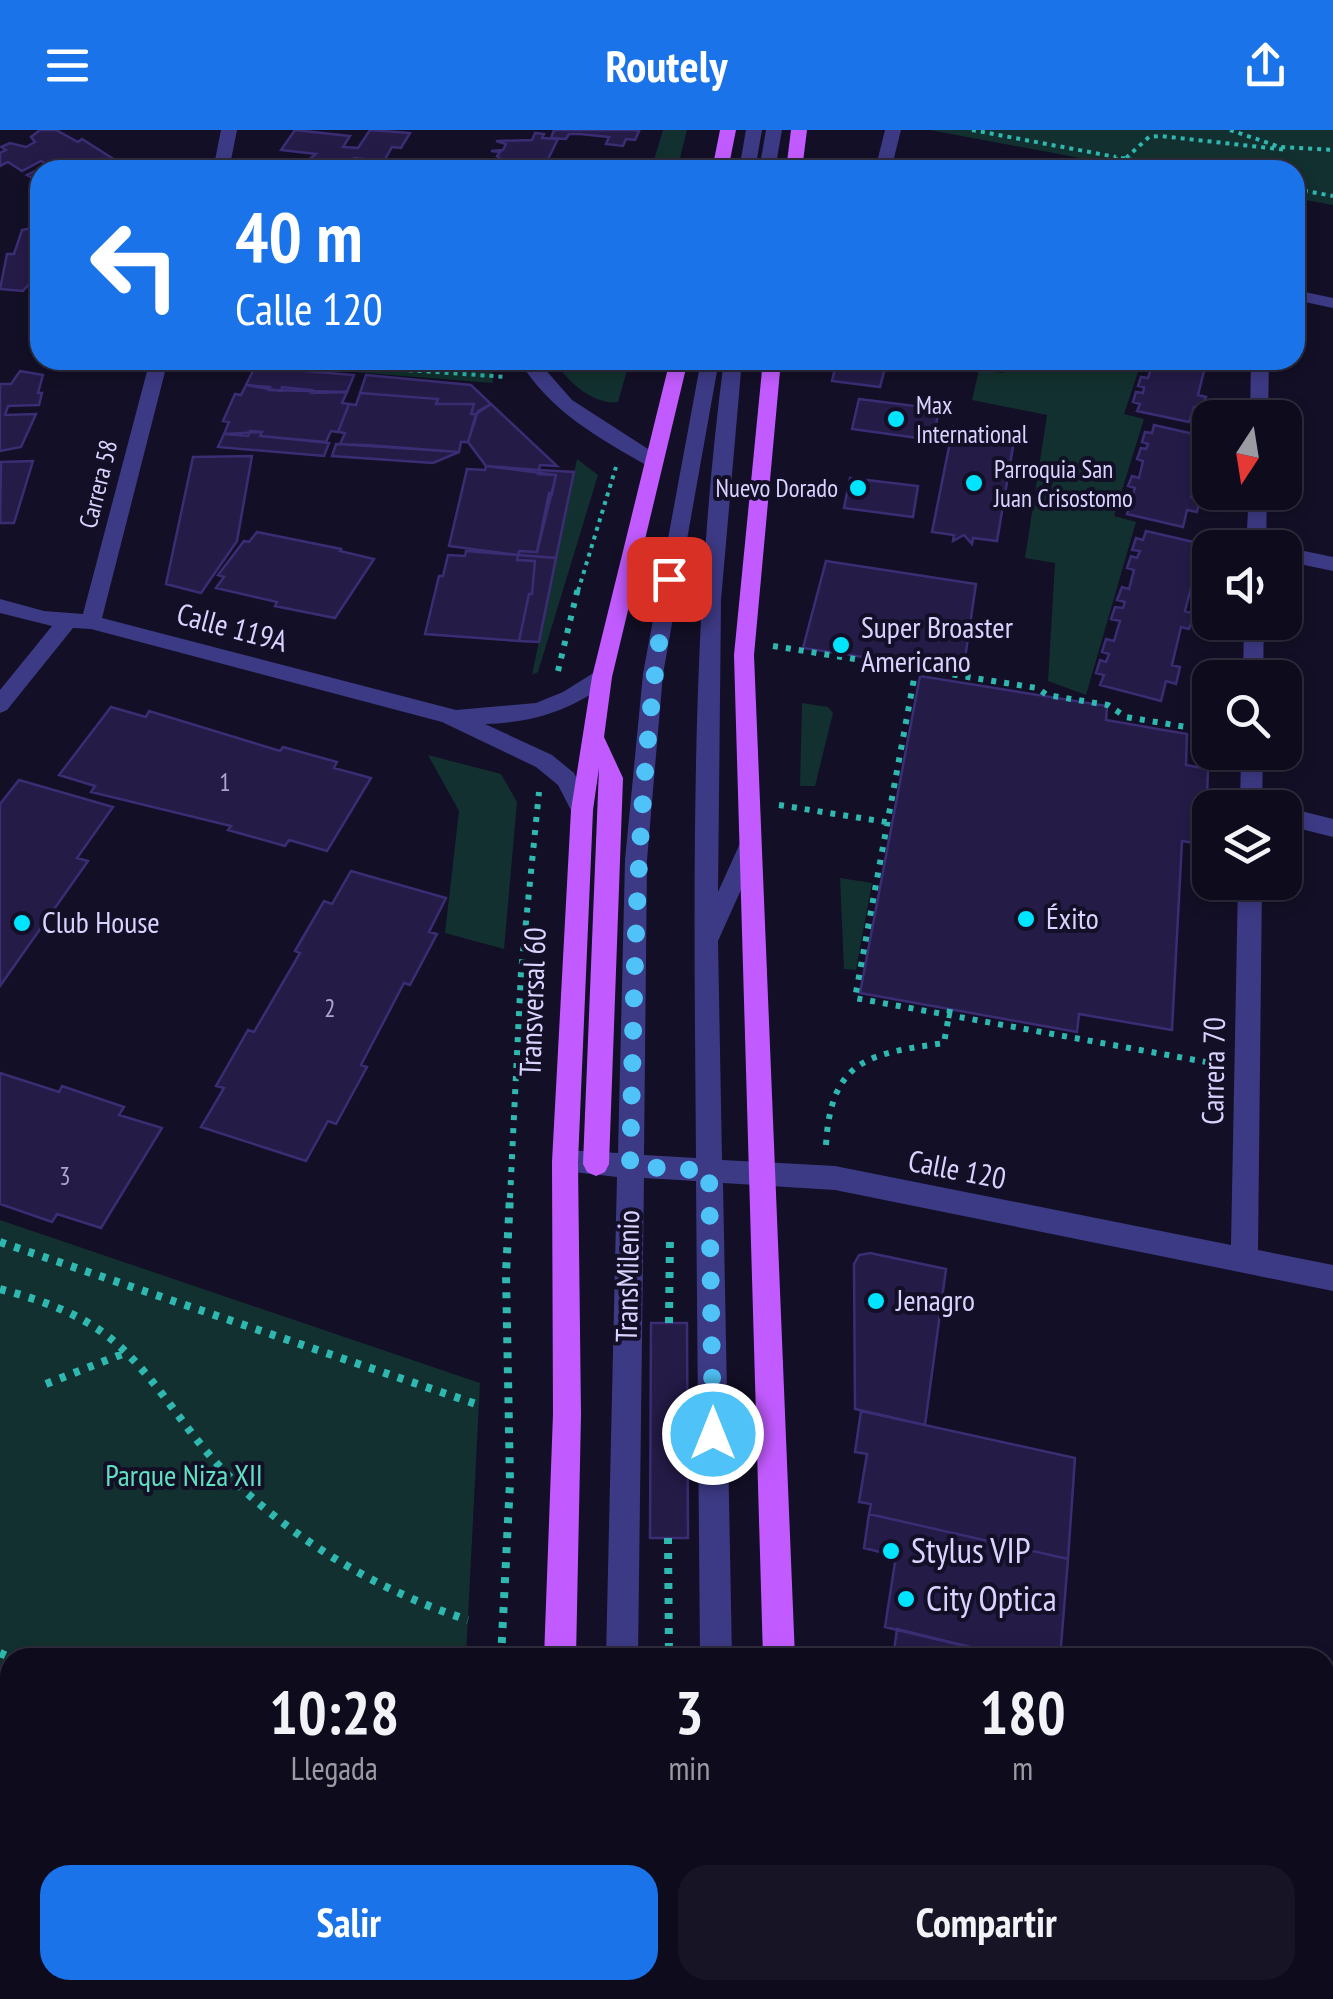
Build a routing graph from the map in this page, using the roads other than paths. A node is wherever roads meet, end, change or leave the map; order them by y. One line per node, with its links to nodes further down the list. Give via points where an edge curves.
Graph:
1 (230, 130): 7 (street)
2 (728, 130): 8 (main road)
3 (754, 130): 9 (street)
4 (774, 130): 10 (street)
5 (799, 130): 11 (main road)
6 (893, 130): 12 (street)
7 (223, 160)
8 (722, 160)
9 (749, 160)
10 (769, 160)
11 (795, 160)
12 (886, 160)
13 (1305, 297): 14 (street)
14 (1333, 303)
15 (156, 370): 28 (street, Carrera 58)
16 (525, 370): 23 (street)
17 (677, 370): 23 (main road, Transversal 60)
18 (708, 370): 41 (street, TransMilenio, via 646,736 636,860)
19 (732, 370): 38 (street, via 706,628)
20 (771, 370): 36 (main road, via 744,655)
21 (1260, 370): 22 (street)
22 (1259, 400)
23 (655, 462): 29 (main road, Transversal 60)
24 (1302, 558): 25 (street)
25 (1333, 564)
26 (0, 606): 27 (street, Calle 119A)
27 (68, 620): 28 (street, Calle 119A); 30 (street)
28 (91, 622): 31 (street, Calle 119A)
29 (602, 677): 31 (street, Calle 119A, via 579,696 520,715); 32 (main road, Transversal 60)
30 (0, 704)
31 (448, 716): 33 (street, Calle 119A, via 544,761 566,779)
32 (591, 734): 33 (main road, Transversal 60); 40 (main road, via 612,778)
33 (582, 810): 39 (main road, Transversal 60)
34 (1302, 820): 35 (street)
35 (1333, 828)
36 (750, 846): 38 (street); 43 (main road)
37 (1250, 900): 44 (street, Carrera 70)
38 (706, 943): 42 (street)
39 (564, 1162): 40 (street, Calle 120); 46 (main road, Transversal 60)
40 (596, 1164): 41 (street, Calle 120)
41 (630, 1166): 42 (street, Calle 120); 47 (street, TransMilenio)
42 (709, 1171): 43 (street, Calle 120); 48 (street)
43 (760, 1173): 44 (street, Calle 120, via 835,1178); 49 (main road)
44 (1244, 1260): 45 (street, Calle 120)
45 (1333, 1278)
46 (560, 1648)
47 (622, 1648)
48 (716, 1648)
49 (780, 1648)

